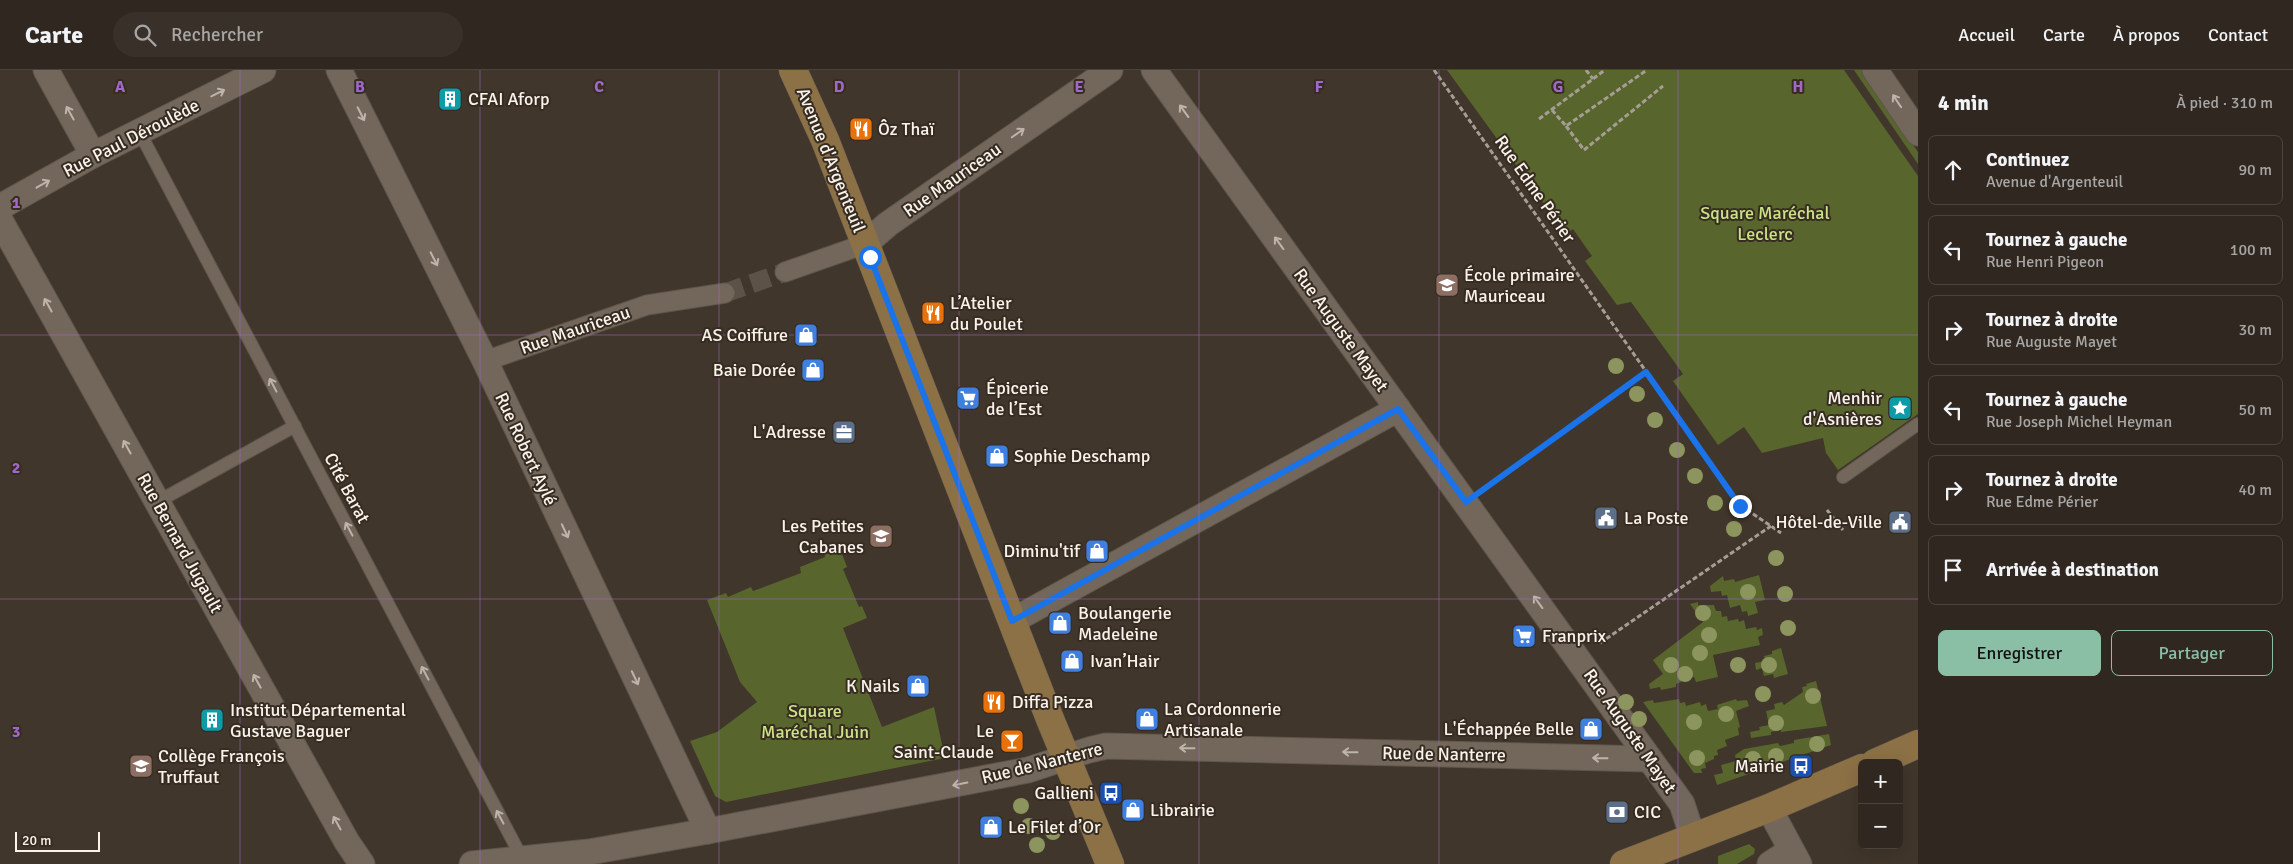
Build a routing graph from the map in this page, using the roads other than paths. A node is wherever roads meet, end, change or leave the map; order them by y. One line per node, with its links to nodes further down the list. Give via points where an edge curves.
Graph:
1 (46, 70): 10 (street, one-way to 1)
2 (339, 70): 16 (street, Rue Robert Aylé, one-way to 16)
3 (793, 70): 13 (main road, Avenue d'Argenteuil, via 825,140)
4 (1110, 70): 13 (street, Rue Mauriceau, one-way to 4, via 888,224)
5 (1154, 70): 17 (street, Rue Auguste Mayet, one-way to 5)
6 (1875, 70): 9 (street, one-way to 6)
7 (251, 73): 8 (street, Rue Paul Déroulède, one-way to 7)
8 (140, 133): 10 (street, Rue Paul Déroulède); 19 (lane, Cité Barat, one-way to 8)
9 (1918, 133)
10 (93, 155): 11 (street, Rue Paul Déroulède, one-way to 10)
11 (0, 207)
12 (0, 220): 21 (street, Rue Bernard Jugault, one-way to 12)
13 (865, 244): 14 (street, Rue Mauriceau); 22 (main road, Avenue d'Argenteuil)
14 (785, 272)
15 (725, 293): 16 (street, Rue Mauriceau, via 647,305)
16 (485, 361): 29 (street, Rue Robert Aylé, one-way to 29)
17 (1398, 409): 22 (street); 25 (street, Rue Auguste Mayet, one-way to 17)
18 (1918, 424): 20 (lane)
19 (295, 426): 21 (lane); 32 (lane, Cité Barat, one-way to 19)
20 (1843, 477)
21 (157, 502): 33 (street, Rue Bernard Jugault, one-way to 21)
22 (1012, 621): 24 (main road, Avenue d'Argenteuil)
23 (1918, 744): 26 (main road)
24 (1066, 757): 25 (street, Rue de Nanterre, one-way to 24, via 1106,746); 29 (street, Rue de Nanterre, one-way to 29, via 1020,772); 35 (main road, Avenue d'Argenteuil)
25 (1648, 759): 30 (street, Rue Auguste Mayet, via 1682,804)
26 (1884, 759)
27 (1858, 770): 28 (main road)
28 (1769, 808): 30 (main road); 31 (street)
29 (708, 831): 32 (street, Rue de Nanterre)
30 (1693, 838): 36 (main road)
31 (1795, 858): 37 (street)
32 (523, 860): 34 (street, Rue de Nanterre)
33 (362, 864)
34 (472, 864)
35 (1110, 864)
36 (1624, 864)
37 (1770, 864)

